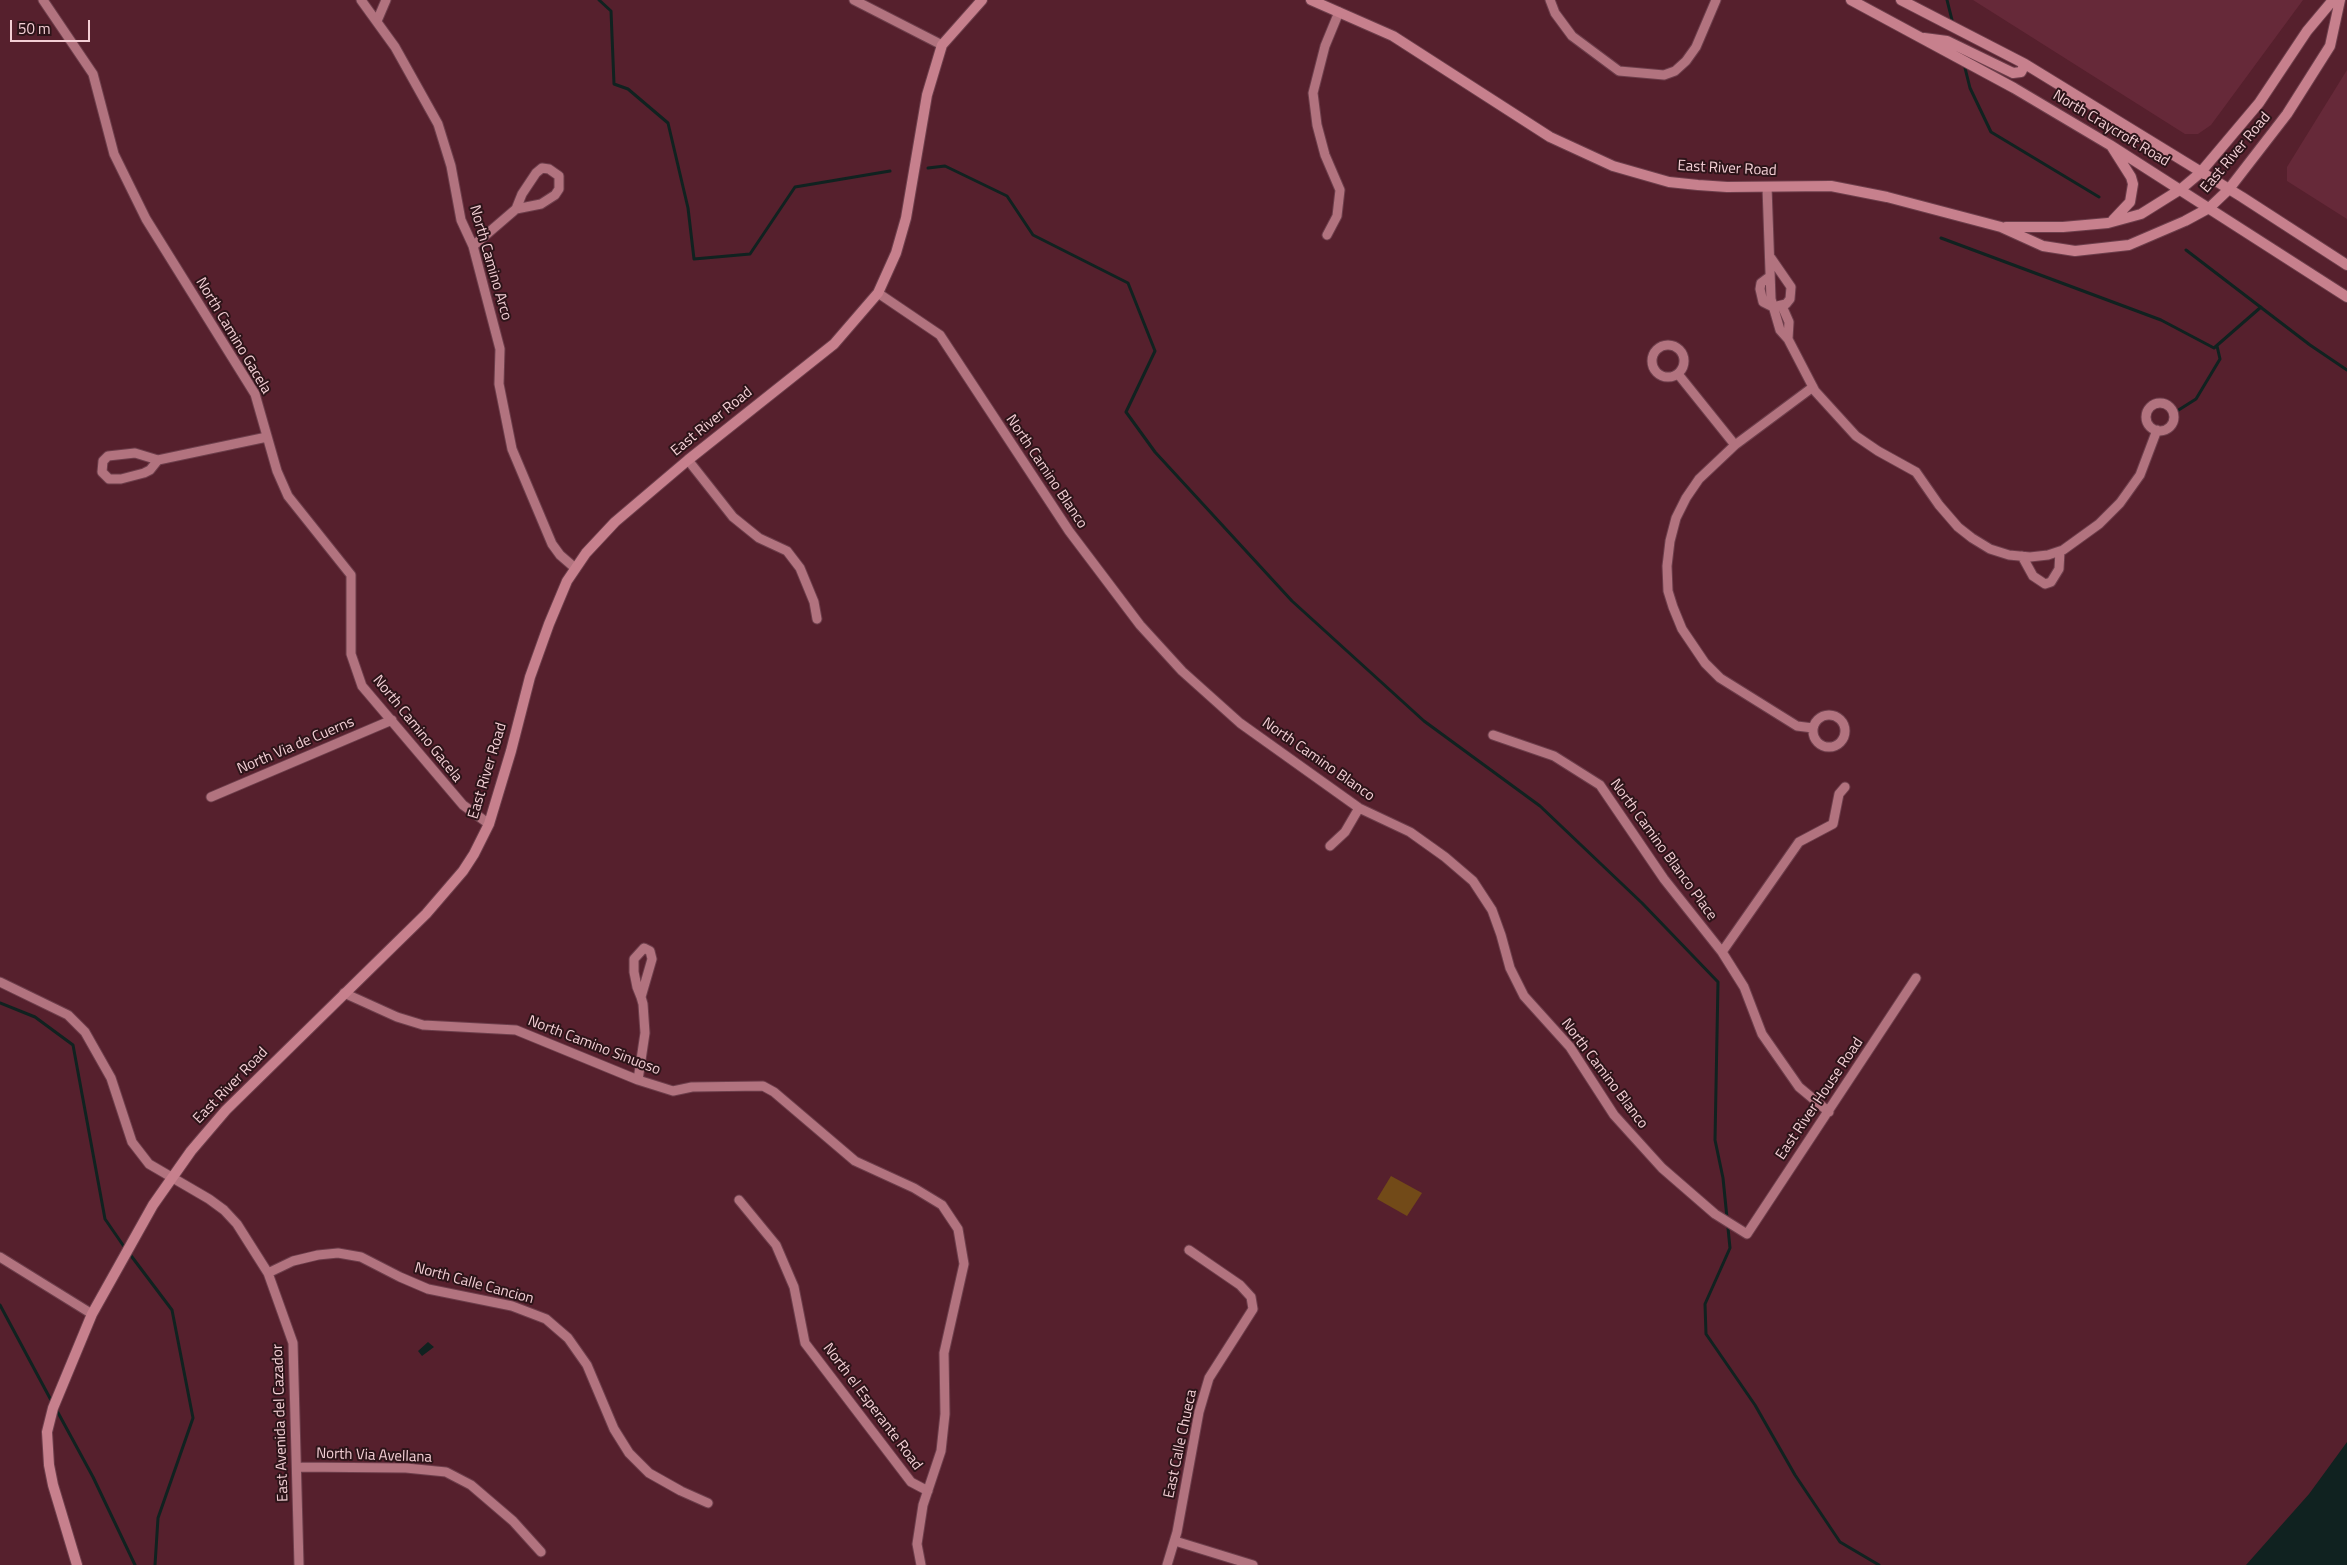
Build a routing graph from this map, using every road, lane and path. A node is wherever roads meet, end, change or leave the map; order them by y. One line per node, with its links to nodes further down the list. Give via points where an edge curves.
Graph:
1 (43, 0): 37 (street, North Camino Gacela, via 93,74 114,154 146,220 255,394)
2 (361, 0): 14 (street, North Camino Arco)
3 (386, 0): 14 (street)
4 (854, 0): 16 (street)
5 (982, 0): 16 (street, East River Road)
6 (1311, 0): 13 (street, East River Road)
7 (1550, 0): 8 (street, via 1555,13 1572,36 1619,71 1664,75 1675,71 1696,47)
8 (1716, 0)
9 (1851, 0): 15 (street, North Craycroft Road)
10 (1901, 0): 17 (street, North Craycroft Road)
11 (2333, 0): 19 (street, East River Road, via 2307,31 2259,103)
12 (2340, 0): 22 (street, East River Road, via 2330,46 2287,114)
13 (1339, 12): 20 (street, East River Road, via 1393,36 1550,136 1612,166 1669,182); 27 (street, via 1325,46 1314,93 1317,125 1325,155 1340,190 1338,216)
14 (377, 22): 28 (street, North Camino Arco, via 395,47 438,124 451,166 461,220)
15 (1921, 37): 17 (street, via 1947,41 2013,73 2021,72); 18 (street, North Craycroft Road)
16 (942, 45): 31 (street, East River Road, via 927,95 906,218 896,253)
17 (2025, 64): 19 (street, North Craycroft Road)
18 (2110, 144): 21 (street, North Craycroft Road); 25 (street, via 2133,184 2130,202)
19 (2200, 173): 21 (street, East River Road); 22 (street, North Craycroft Road)
20 (1767, 187): 26 (street, East River Road, via 1831,186); 29 (street)
21 (2181, 189): 24 (street, North Craycroft Road); 25 (street, East River Road, via 2141,214)
22 (2229, 189): 24 (street, East River Road); 30 (street, North Craycroft Road)
23 (516, 208): 23 (street, via 541,204 555,195 559,188 558,176 542,168 530,180); 28 (street)
24 (2209, 208): 26 (street, East River Road, via 2129,245 2075,251 2043,246); 32 (street, North Craycroft Road)
25 (2108, 223): 26 (street, East River Road)
26 (2001, 227)
27 (1328, 235)
28 (473, 246): 43 (street, North Camino Arco, via 500,349 499,384 512,449 552,544)
29 (1770, 256): 33 (street, via 1791,287 1790,299); 33 (street, via 1769,277 1762,283 1760,294 1763,302)
30 (2347, 265)
31 (878, 294): 40 (street, East River Road, via 834,344); 50 (street, North Camino Blanco, via 940,335 1069,532 1140,625 1182,671 1240,723)
32 (2347, 297)
33 (1778, 307): 35 (street, via 1789,322 1788,339)
34 (1678, 374): 38 (street)
35 (1813, 387): 38 (street); 42 (street, via 1856,436 1916,472 1958,527 1990,550)
36 (2157, 430): 41 (street, via 2140,475 2120,503 2099,524)
37 (267, 437): 39 (street); 45 (street, North Camino Gacela, via 288,496 351,575 351,654 362,686)
38 (1735, 445): 46 (street, via 1699,479 1676,518 1667,566 1668,590 1692,647 1720,678 1797,726)
39 (158, 460): 39 (street, via 135,453 108,456 103,461 102,472 109,478 121,479 150,470)
40 (688, 460): 43 (street, East River Road, via 615,522); 44 (street, via 733,517 760,538 787,551 800,568 814,602)
41 (2060, 551): 42 (street); 42 (street, via 2059,569 2051,582 2045,584 2034,576)
42 (2022, 556)
43 (575, 568): 51 (street, East River Road, via 548,624 536,658)
44 (817, 619)
45 (392, 720): 49 (street, North Via de Cuerns); 51 (street, North Camino Gacela, via 463,805)
46 (1813, 728)
47 (1493, 735): 53 (street, North Camino Blanco Place, via 1554,756 1600,785 1664,879)
48 (1845, 787): 53 (street, via 1839,794 1833,824 1799,842)
49 (211, 797)
50 (1359, 808): 52 (street, via 1345,832); 62 (street, North Camino Blanco, via 1410,832 1473,881 1492,910 1510,968 1524,996 1570,1047 1614,1115 1662,1168 1716,1214)
51 (489, 824): 56 (street, East River Road, via 464,871 426,914)
52 (1330, 846)
53 (1722, 952): 59 (street, North Camino Blanco Place, via 1744,987 1762,1034 1799,1086)
54 (1916, 978): 59 (street, East River House Road)
55 (0, 982): 60 (street, East Avenida del Cazador, via 68,1015 85,1032 111,1078 132,1142 149,1164)
56 (344, 993): 58 (street, North Camino Sinuoso, via 423,1025 516,1030); 60 (street, East River Road, via 226,1110)
57 (641, 997): 58 (street, via 645,1033)
58 (638, 1080): 68 (street, North Camino Sinuoso, via 673,1090 763,1086 855,1161 914,1188 942,1205 958,1230 964,1264 944,1353 945,1414 940,1451)
59 (1829, 1112): 62 (street, East River House Road)
60 (172, 1177): 65 (street, East Avenida del Cazador, via 224,1210 246,1236); 66 (street, East River Road)
61 (739, 1200): 68 (street, North el Esperante Road, via 776,1245 794,1287 805,1343 911,1482)
62 (1747, 1234)
63 (1189, 1250): 70 (street, East Calle Chueca, via 1240,1285 1251,1297 1253,1309 1209,1378 1199,1412)
64 (0, 1257): 66 (street)
65 (268, 1273): 67 (street, East Avenida del Cazador, via 293,1343); 69 (street, North Calle Cancion, via 302,1259 338,1253 361,1258 428,1289 512,1306 546,1319 568,1338 587,1365 614,1429 629,1453 649,1473)
66 (92, 1314): 72 (street, East River Road, via 53,1408 47,1432 49,1465)
67 (297, 1467): 71 (street, North Via Avellana, via 406,1468 446,1472 472,1485 513,1521); 73 (street, East Avenida del Cazador)
68 (928, 1491): 74 (street, North Camino Sinuoso, via 917,1544)
69 (708, 1503)
70 (1175, 1541): 75 (street, East Calle Chueca); 76 (street)
71 (541, 1552)
72 (77, 1565)
73 (299, 1565)
74 (921, 1565)
75 (1167, 1565)
76 (1253, 1565)

